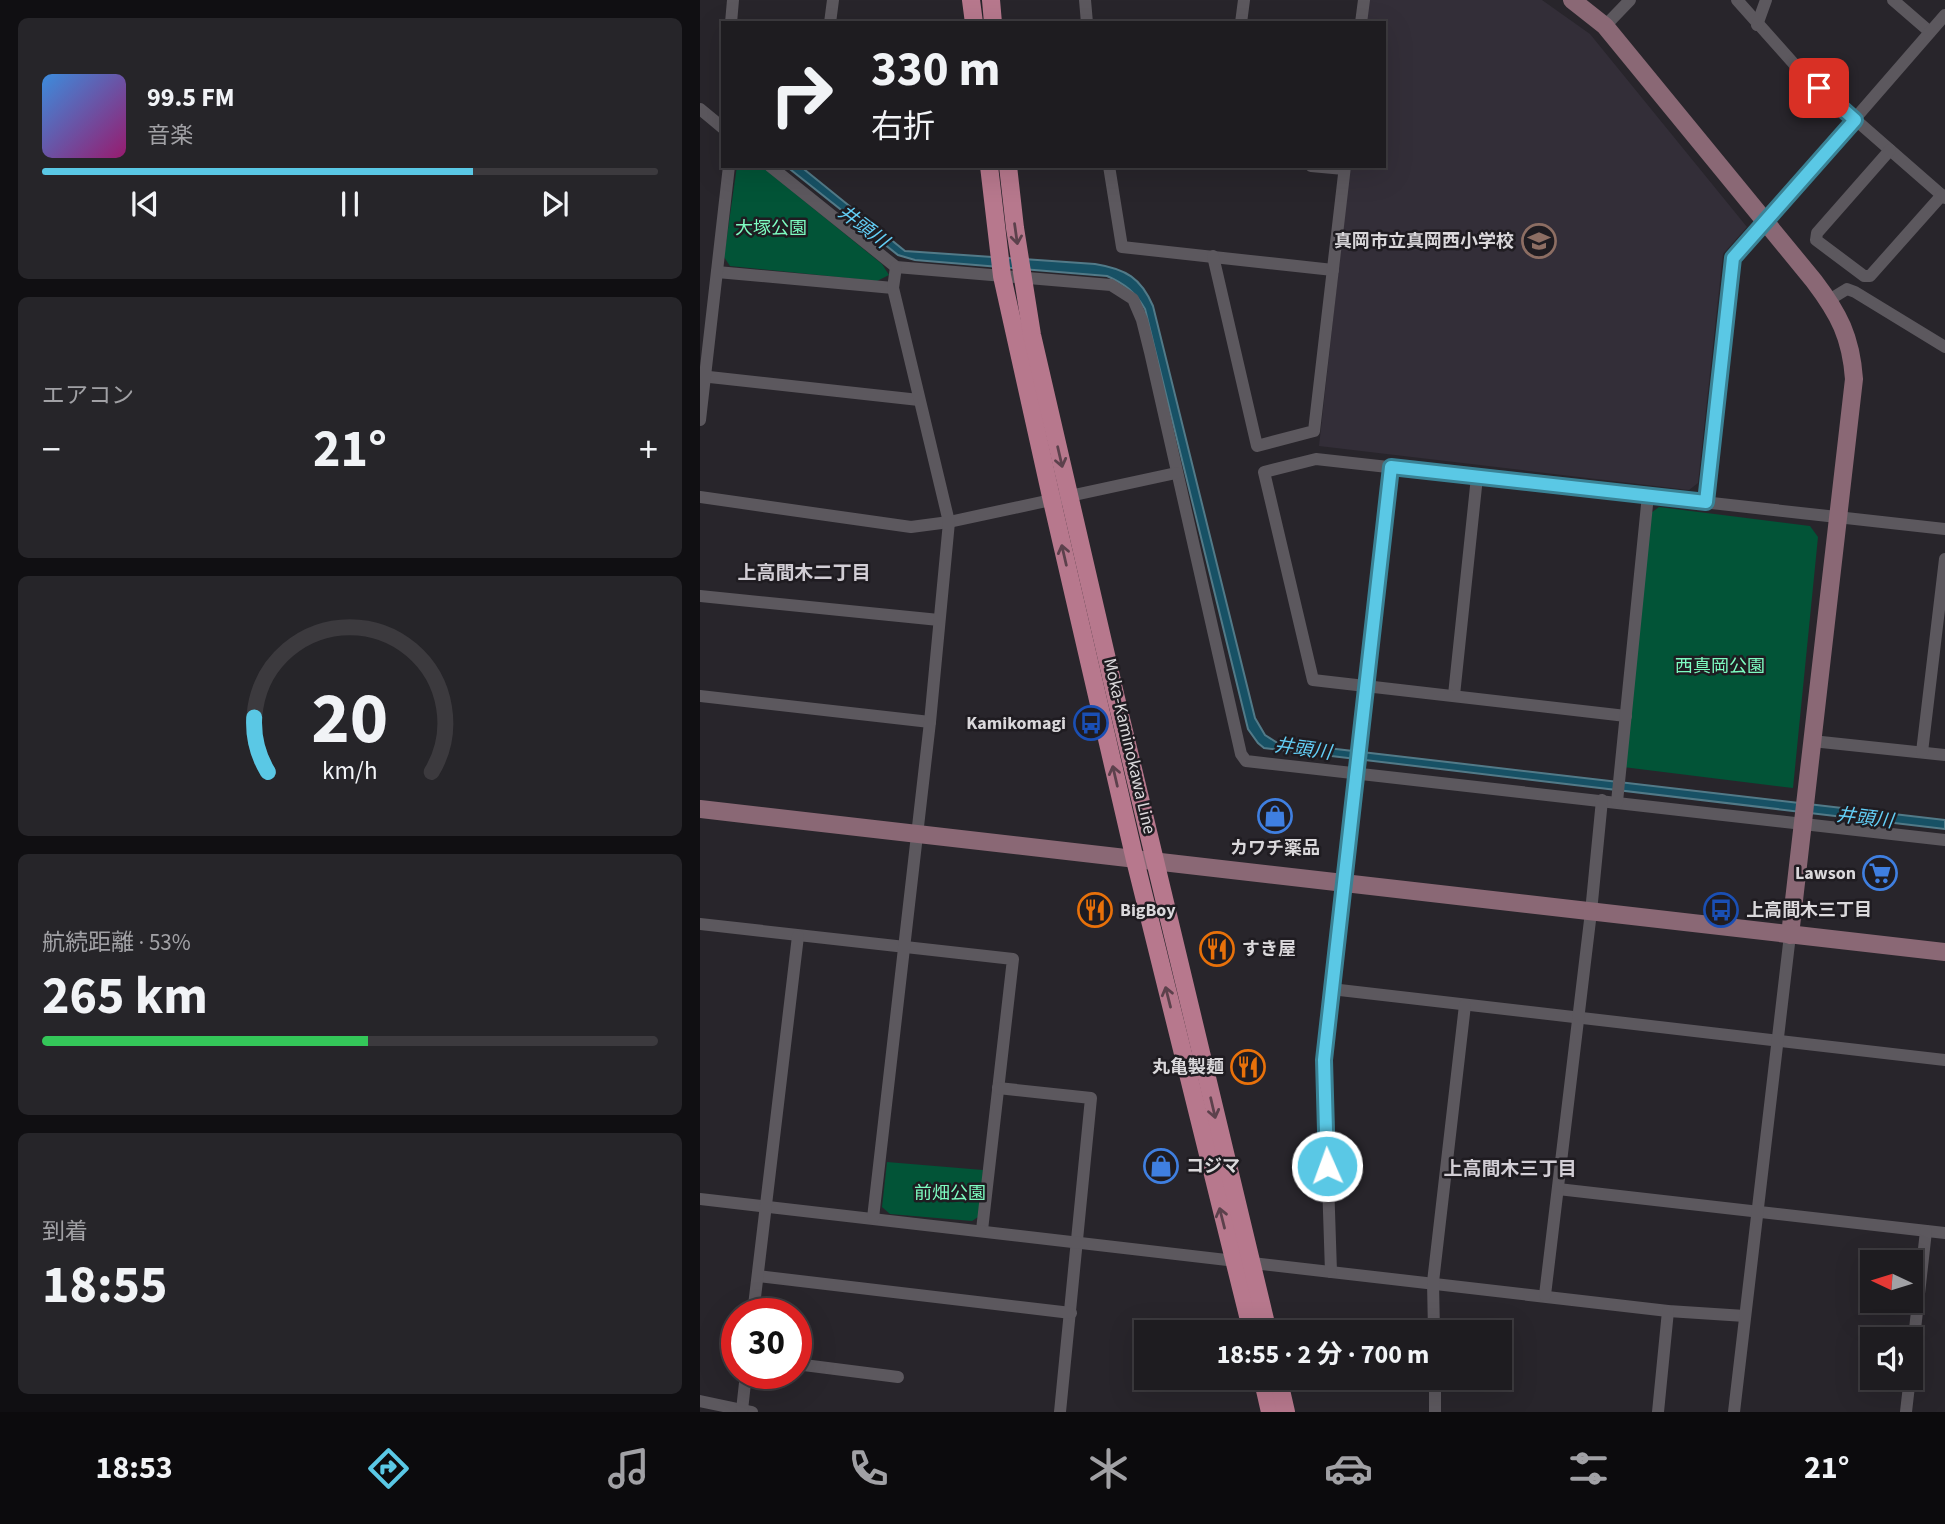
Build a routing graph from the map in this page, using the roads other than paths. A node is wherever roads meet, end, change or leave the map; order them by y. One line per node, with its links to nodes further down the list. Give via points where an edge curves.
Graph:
1 (733, 0): 14 (street)
2 (832, 0): 15 (street)
3 (971, 0): 16 (main road)
4 (991, 0): 17 (main road)
5 (1084, 0): 18 (street)
6 (1244, 0): 19 (street)
7 (1364, 0): 20 (street)
8 (1572, 0): 22 (street)
9 (1630, 0): 22 (street)
10 (1737, 0): 21 (street)
11 (1766, 0): 21 (street)
12 (1893, 0): 23 (street)
13 (1945, 15): 23 (street)
14 (731, 21)
15 (830, 21)
16 (974, 21)
17 (993, 21)
18 (1087, 21)
19 (1241, 21)
20 (1361, 21)
21 (1757, 25): 25 (street)
22 (1605, 26): 35 (street)
23 (1930, 32): 25 (street)
24 (700, 109): 26 (street)
25 (1855, 120): 27 (street); 35 (street)
26 (721, 126)
27 (1890, 150): 34 (street); 34 (street, via 1817,233 1816,240 1864,276 1871,276)
28 (729, 168): 39 (street)
29 (772, 168): 37 (street)
30 (989, 168): 40 (main road, Moka-Kaminokawa Line)
31 (1007, 168): 41 (main road, Moka-Kaminokawa Line, one-way to 41)
32 (1109, 168): 36 (street, via 1122,247)
33 (1345, 168): 38 (street)
34 (1943, 197)
35 (1766, 221): 43 (street); 54 (street, via 1733,258)
36 (1213, 256): 38 (street); 38 (street, via 1257,446 1314,431)
37 (896, 267): 40 (street); 42 (street)
38 (1333, 270)
39 (717, 272): 42 (street); 45 (street)
40 (1002, 276): 41 (street); 53 (main road, Moka-Kaminokawa Line)
41 (1022, 278): 49 (street, via 1111,285 1133,299 1150,352); 53 (main road, Moka-Kaminokawa Line, one-way to 53)
42 (893, 288): 46 (street)
43 (1829, 300): 44 (street, via 1847,289 1855,292); 55 (street, via 1842,321 1854,379)
44 (1945, 347)
45 (702, 376): 46 (street); 47 (street)
46 (919, 400): 56 (street)
47 (700, 420)
48 (1391, 467): 50 (street); 61 (street); 61 (street, via 1316,459 1264,472 1313,680)
49 (1176, 472): 53 (street); 69 (street, via 1241,754 1246,761)
50 (1477, 477): 51 (street); 62 (street)
51 (1648, 495): 54 (street); 64 (street)
52 (700, 497): 56 (street, via 912,527)
53 (1060, 499): 56 (street); 76 (main road, Moka-Kaminokawa Line, one-way to 53); 77 (main road, Moka-Kaminokawa Line)
54 (1706, 502): 55 (street)
55 (1839, 516): 57 (street); 66 (street)
56 (948, 522): 60 (street)
57 (1945, 529)
58 (1945, 559): 67 (street)
59 (700, 596): 60 (street)
60 (939, 621): 65 (street)
61 (1366, 686): 62 (street); 69 (street)
62 (1454, 695): 64 (street)
63 (700, 696): 65 (street)
64 (1626, 716): 71 (street)
65 (930, 722): 74 (street)
66 (1812, 741): 67 (street); 73 (street)
67 (1922, 752): 68 (street)
68 (1945, 755)
69 (1356, 773): 70 (street); 78 (street)
70 (1602, 800): 71 (street); 79 (street)
71 (1617, 802): 73 (street)
72 (700, 809): 74 (street)
73 (1802, 824): 75 (street); 81 (street)
74 (918, 834): 76 (street); 83 (street)
75 (1945, 840)
76 (1135, 860): 77 (street); 100 (main road, Moka-Kaminokawa Line, one-way to 76)
77 (1155, 863): 78 (street); 100 (main road, Moka-Kaminokawa Line, one-way to 100)
78 (1343, 884): 79 (street); 85 (street)
79 (1591, 912): 81 (street); 87 (street)
80 (700, 924): 82 (street)
81 (1790, 935): 84 (street); 88 (street)
82 (798, 936): 83 (street); 93 (street)
83 (905, 948): 90 (street, via 1013,959); 95 (street)
84 (1945, 953)
85 (1331, 989): 86 (street); 101 (street, via 1324,1060)
86 (1465, 1005): 87 (street); 103 (street)
87 (1577, 1017): 88 (street); 91 (street)
88 (1777, 1041): 89 (street); 94 (street)
89 (1945, 1060)
90 (998, 1088): 96 (street); 99 (street, via 1091,1098)
91 (1558, 1189): 94 (street); 104 (street)
92 (700, 1199): 93 (street)
93 (766, 1206): 95 (street); 102 (street)
94 (1758, 1212): 97 (street); 108 (street)
95 (873, 1218): 96 (street)
96 (982, 1230): 99 (street)
97 (1926, 1231): 98 (street); 112 (street)
98 (1945, 1234)
99 (1078, 1242): 100 (street); 107 (street)
100 (1241, 1261): 101 (street); 109 (main road, Moka-Kaminokawa Line); 110 (main road, Moka-Kaminokawa Line)
101 (1331, 1272): 103 (street)
102 (758, 1276): 105 (street); 107 (street)
103 (1433, 1282): 104 (street); 111 (street)
104 (1545, 1295): 106 (street)
105 (755, 1298)
106 (1668, 1311): 108 (street); 126 (street)
107 (1071, 1313): 122 (street)
108 (1745, 1316): 127 (street)
109 (1250, 1320)
110 (1263, 1320)
111 (1434, 1320)
112 (1915, 1327)
113 (812, 1366): 114 (street)
114 (898, 1377)
115 (746, 1389): 121 (street)
116 (1265, 1390): 123 (main road)
117 (1281, 1390): 124 (main road)
118 (1435, 1390): 125 (street)
119 (1909, 1390): 128 (street)
120 (700, 1401): 121 (street)
121 (747, 1411)
122 (1060, 1412)
123 (1270, 1412)
124 (1286, 1412)
125 (1436, 1412)
126 (1658, 1412)
127 (1734, 1412)
128 (1906, 1412)

